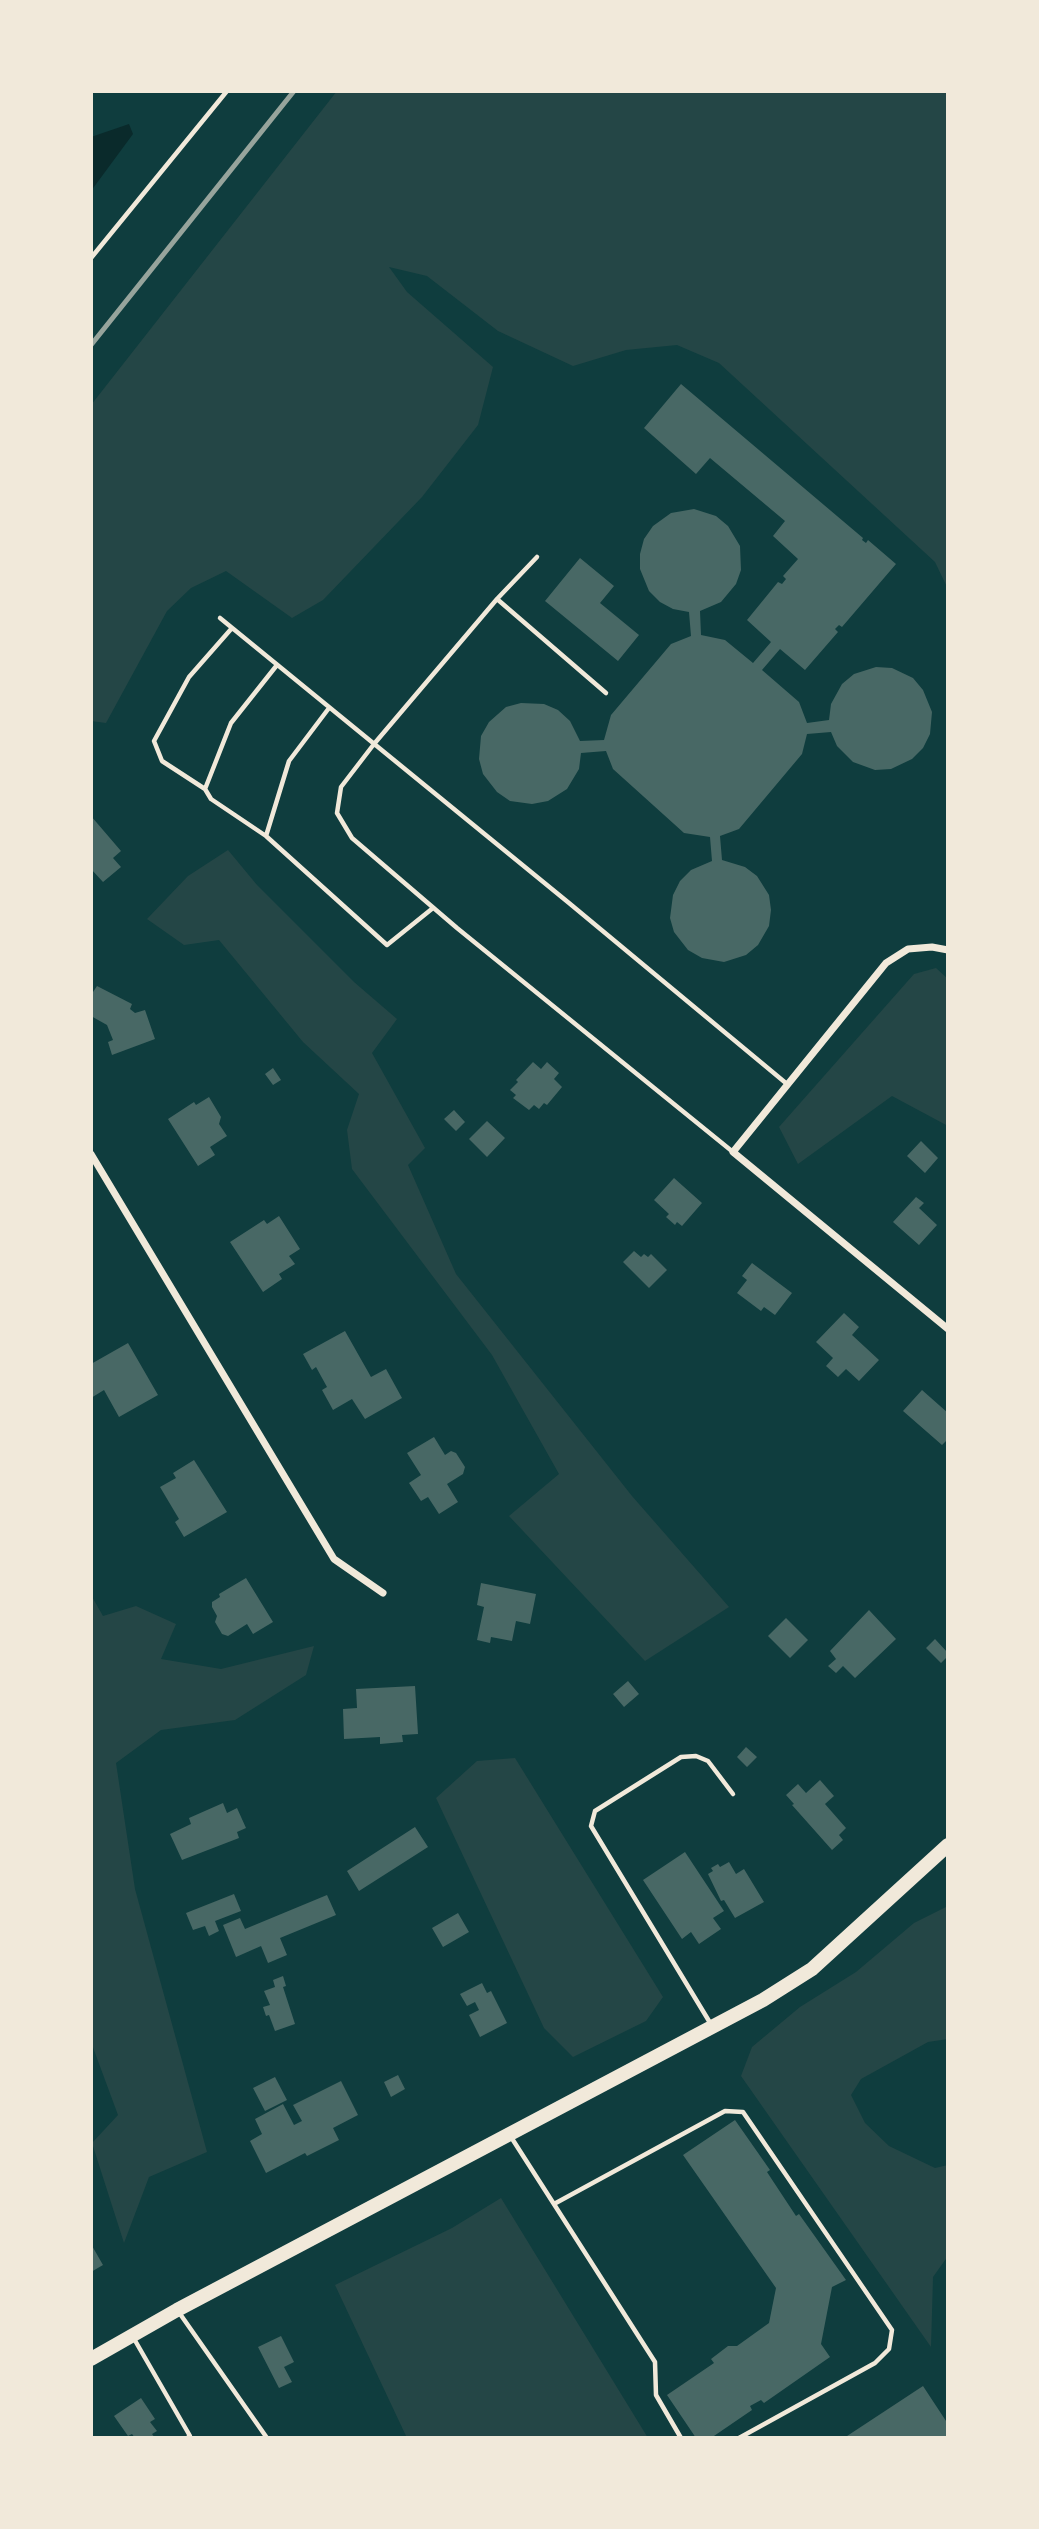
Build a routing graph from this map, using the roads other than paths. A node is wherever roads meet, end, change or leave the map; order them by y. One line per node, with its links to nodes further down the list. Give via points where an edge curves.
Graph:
1 (228, 91): 2 (lane)
2 (91, 258)
3 (537, 557): 4 (lane)
4 (498, 600): 8 (lane); 10 (lane)
5 (220, 618): 6 (lane)
6 (232, 628): 7 (lane); 11 (lane, via 189,677 154,741 162,761)
7 (277, 665): 9 (lane); 11 (lane, via 231,723)
8 (606, 693)
9 (330, 708): 10 (lane); 12 (lane, via 289,761)
10 (374, 744): 13 (lane, via 341,787 337,813 352,838); 15 (lane)
11 (205, 789): 12 (lane, via 211,799)
12 (266, 836): 13 (lane, via 387,945)
13 (433, 908): 16 (lane)
14 (948, 950): 15 (street, via 908,949 886,962)
15 (788, 1085): 16 (street)
16 (733, 1152): 18 (street)
17 (91, 1154): 19 (street, via 334,1559)
18 (948, 1329)
19 (383, 1593)
20 (733, 1794): 22 (lane, via 708,1761 681,1757 595,1811 591,1826)
21 (948, 1845): 22 (main road, via 812,1969)
22 (712, 2026): 23 (main road)
23 (509, 2133): 24 (lane); 25 (main road)
24 (554, 2204): 30 (lane, via 655,2362 656,2395); 31 (lane, via 724,2111 743,2112 892,2330 890,2349 875,2363)
25 (177, 2310): 26 (main road); 29 (lane)
26 (133, 2336): 27 (main road); 28 (lane, via 190,2436)
27 (91, 2359)
28 (187, 2438)
29 (267, 2438)
30 (681, 2438)
31 (739, 2438)

